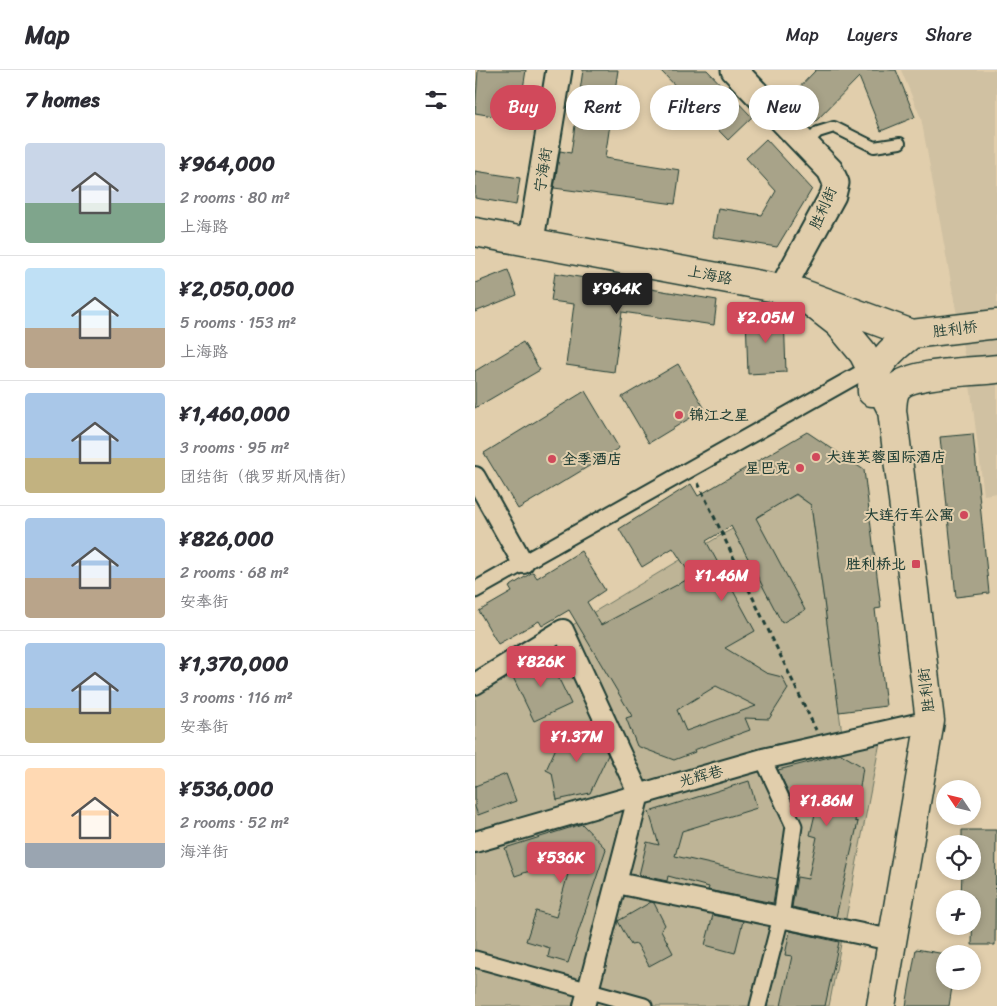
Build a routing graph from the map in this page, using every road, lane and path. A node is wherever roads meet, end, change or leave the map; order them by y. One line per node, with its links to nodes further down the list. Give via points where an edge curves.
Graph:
1 (559, 70): 6 (street, 宁海街)
2 (734, 70): 4 (street, 胜利街)
3 (900, 143): 4 (lane, via 875,147 834,127 818,132)
4 (806, 144): 7 (street, 胜利街, via 830,170 836,183)
5 (475, 232): 6 (main road, 上海路)
6 (531, 240): 7 (main road, 上海路)
7 (790, 291): 9 (main road, 上海路); 11 (main road, via 839,324 863,352)
8 (997, 324): 9 (main road, 胜利桥)
9 (912, 334): 11 (main road, via 896,345)
10 (997, 369): 12 (main road, via 915,378 899,386 893,394)
11 (872, 372): 12 (main road, 胜利街); 13 (street); 18 (main road, 胜利街, via 871,388)
12 (892, 410): 18 (main road, 胜利街)
13 (691, 469): 15 (street); 19 (path)
14 (475, 477): 15 (street)
15 (523, 563): 16 (street)
16 (475, 590)
17 (475, 684): 21 (street, via 563,630)
18 (922, 723): 19 (street, 光辉巷); 25 (main road, 胜利街)
19 (823, 744): 20 (street, 光辉巷)
20 (763, 759): 21 (street, 光辉巷); 24 (street, via 794,826)
21 (639, 794): 22 (street, 光辉巷); 23 (street)
22 (475, 842)
23 (617, 883): 24 (street); 27 (street)
24 (781, 917): 25 (street); 29 (street)
25 (885, 938): 30 (main road, 胜利街); 31 (main road, 胜利街)
26 (475, 958): 27 (street)
27 (587, 998): 28 (street)
28 (644, 1006)
29 (758, 1006)
30 (866, 1006)
31 (881, 1006)

